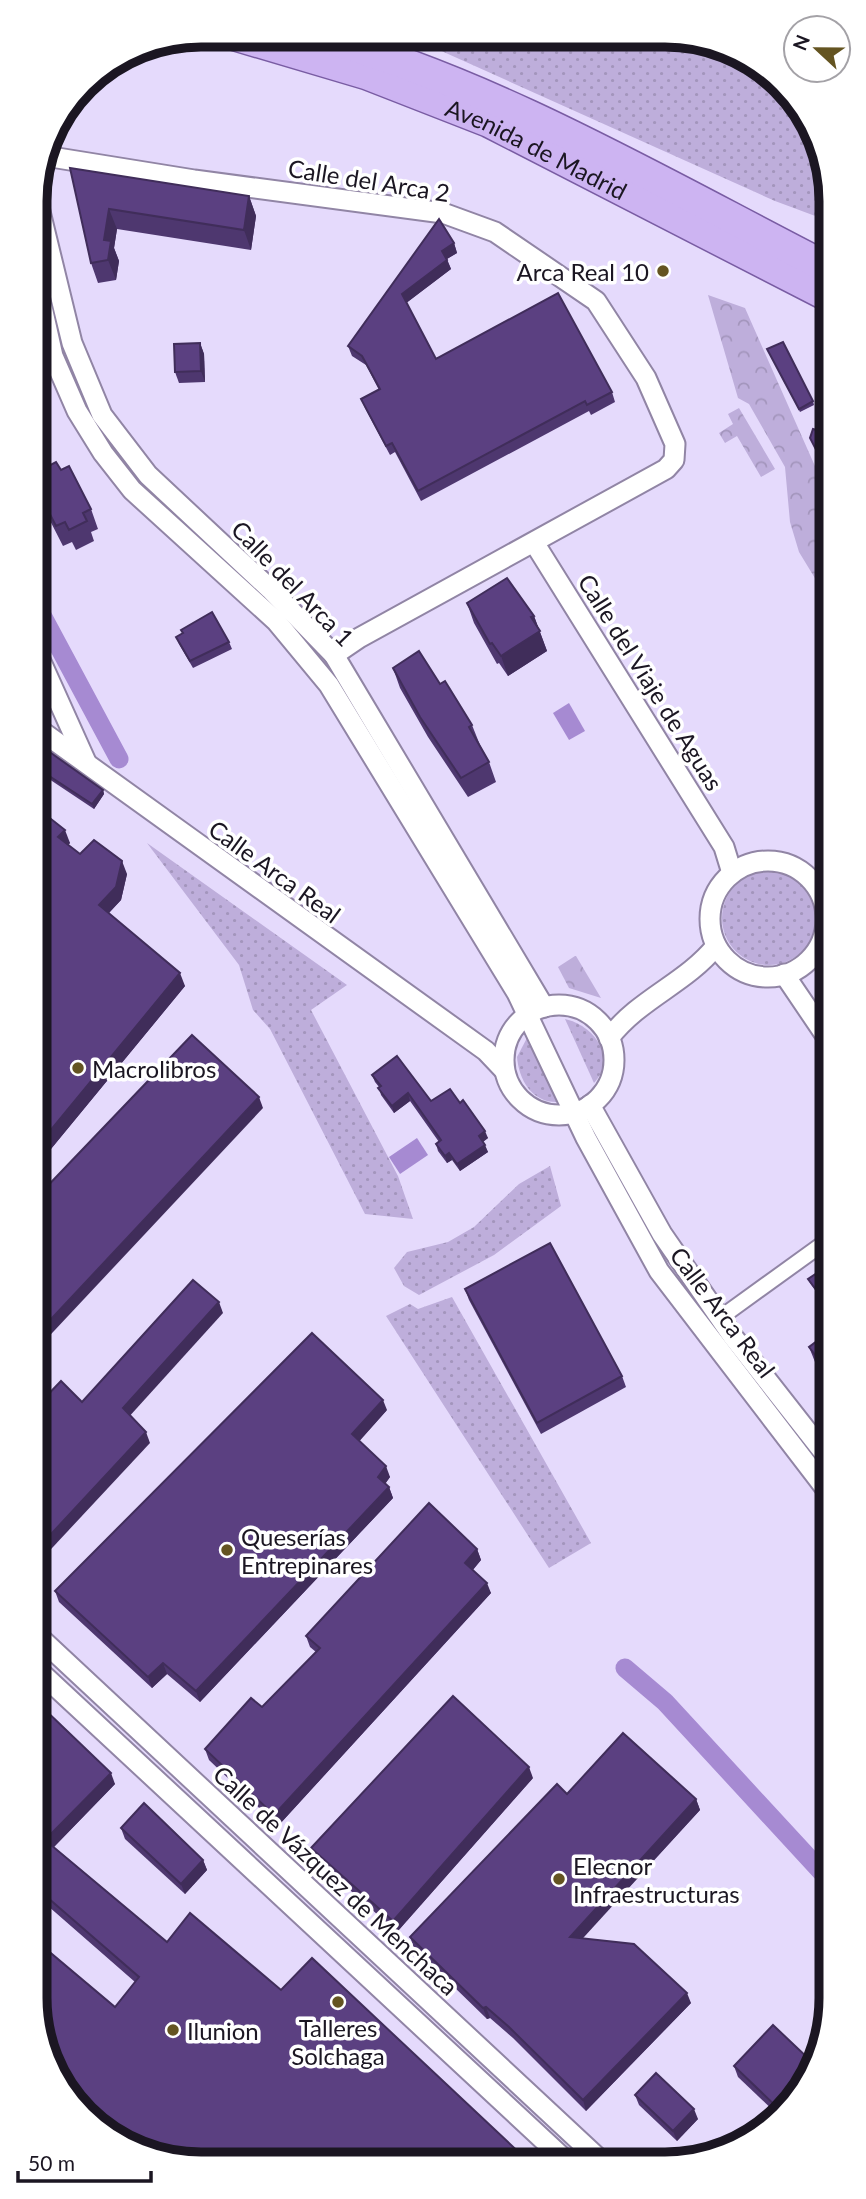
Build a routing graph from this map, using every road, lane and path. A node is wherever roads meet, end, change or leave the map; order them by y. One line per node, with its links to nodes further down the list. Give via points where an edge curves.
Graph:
1 (275, 47): 6 (main road, Avenida de Madrid, via 366,74 489,122)
2 (360, 47): 5 (main road, Avenida de Madrid, via 548,125)
3 (54, 158): 8 (street, Calle del Arca 2, via 443,213 495,232 596,301 646,378 675,444 674,460 666,469)
4 (48, 244): 9 (street, Calle del Arca 1, via 72,343 102,415 148,475)
5 (819, 263)
6 (819, 291)
7 (48, 333): 18 (street, Calle del Arca 1, via 77,411 103,453 132,490 276,621 329,685 517,993)
8 (535, 544): 9 (street, Calle del Arca 2); 13 (street, Calle del Viaje de Aguas)
9 (334, 655): 18 (street, Calle del Arca 1)
10 (48, 677): 12 (street)
11 (48, 736): 12 (street, Calle Arca Real)
12 (86, 762): 21 (street, Calle Arca Real, via 360,964)
13 (739, 869): 14 (street, via 759,861 787,864); 15 (street, via 715,894 711,907 712,933)
14 (819, 882)
15 (721, 952): 17 (street, via 752,975); 20 (street)
16 (819, 957): 17 (street)
17 (784, 974): 19 (street)
18 (536, 1011): 20 (street, via 573,1006); 21 (street, via 518,1024); 22 (street, Calle Arca Real)
19 (819, 1025)
20 (605, 1030): 22 (street, via 613,1049 613,1072 601,1096)
21 (498, 1058): 22 (street, Calle Arca Real, via 512,1088 526,1104 547,1114)
22 (582, 1109): 24 (street, Calle Arca Real); 26 (street, Calle Arca Real, via 659,1271)
23 (818, 1247): 24 (street)
24 (720, 1318): 25 (street, Calle Arca Real)
25 (818, 1445)
26 (818, 1479)
27 (47, 1645): 30 (street, Calle de Vázquez de Menchaca)
28 (47, 1679): 29 (street, Calle de Vázquez de Menchaca)
29 (556, 2152)
30 (591, 2152)

